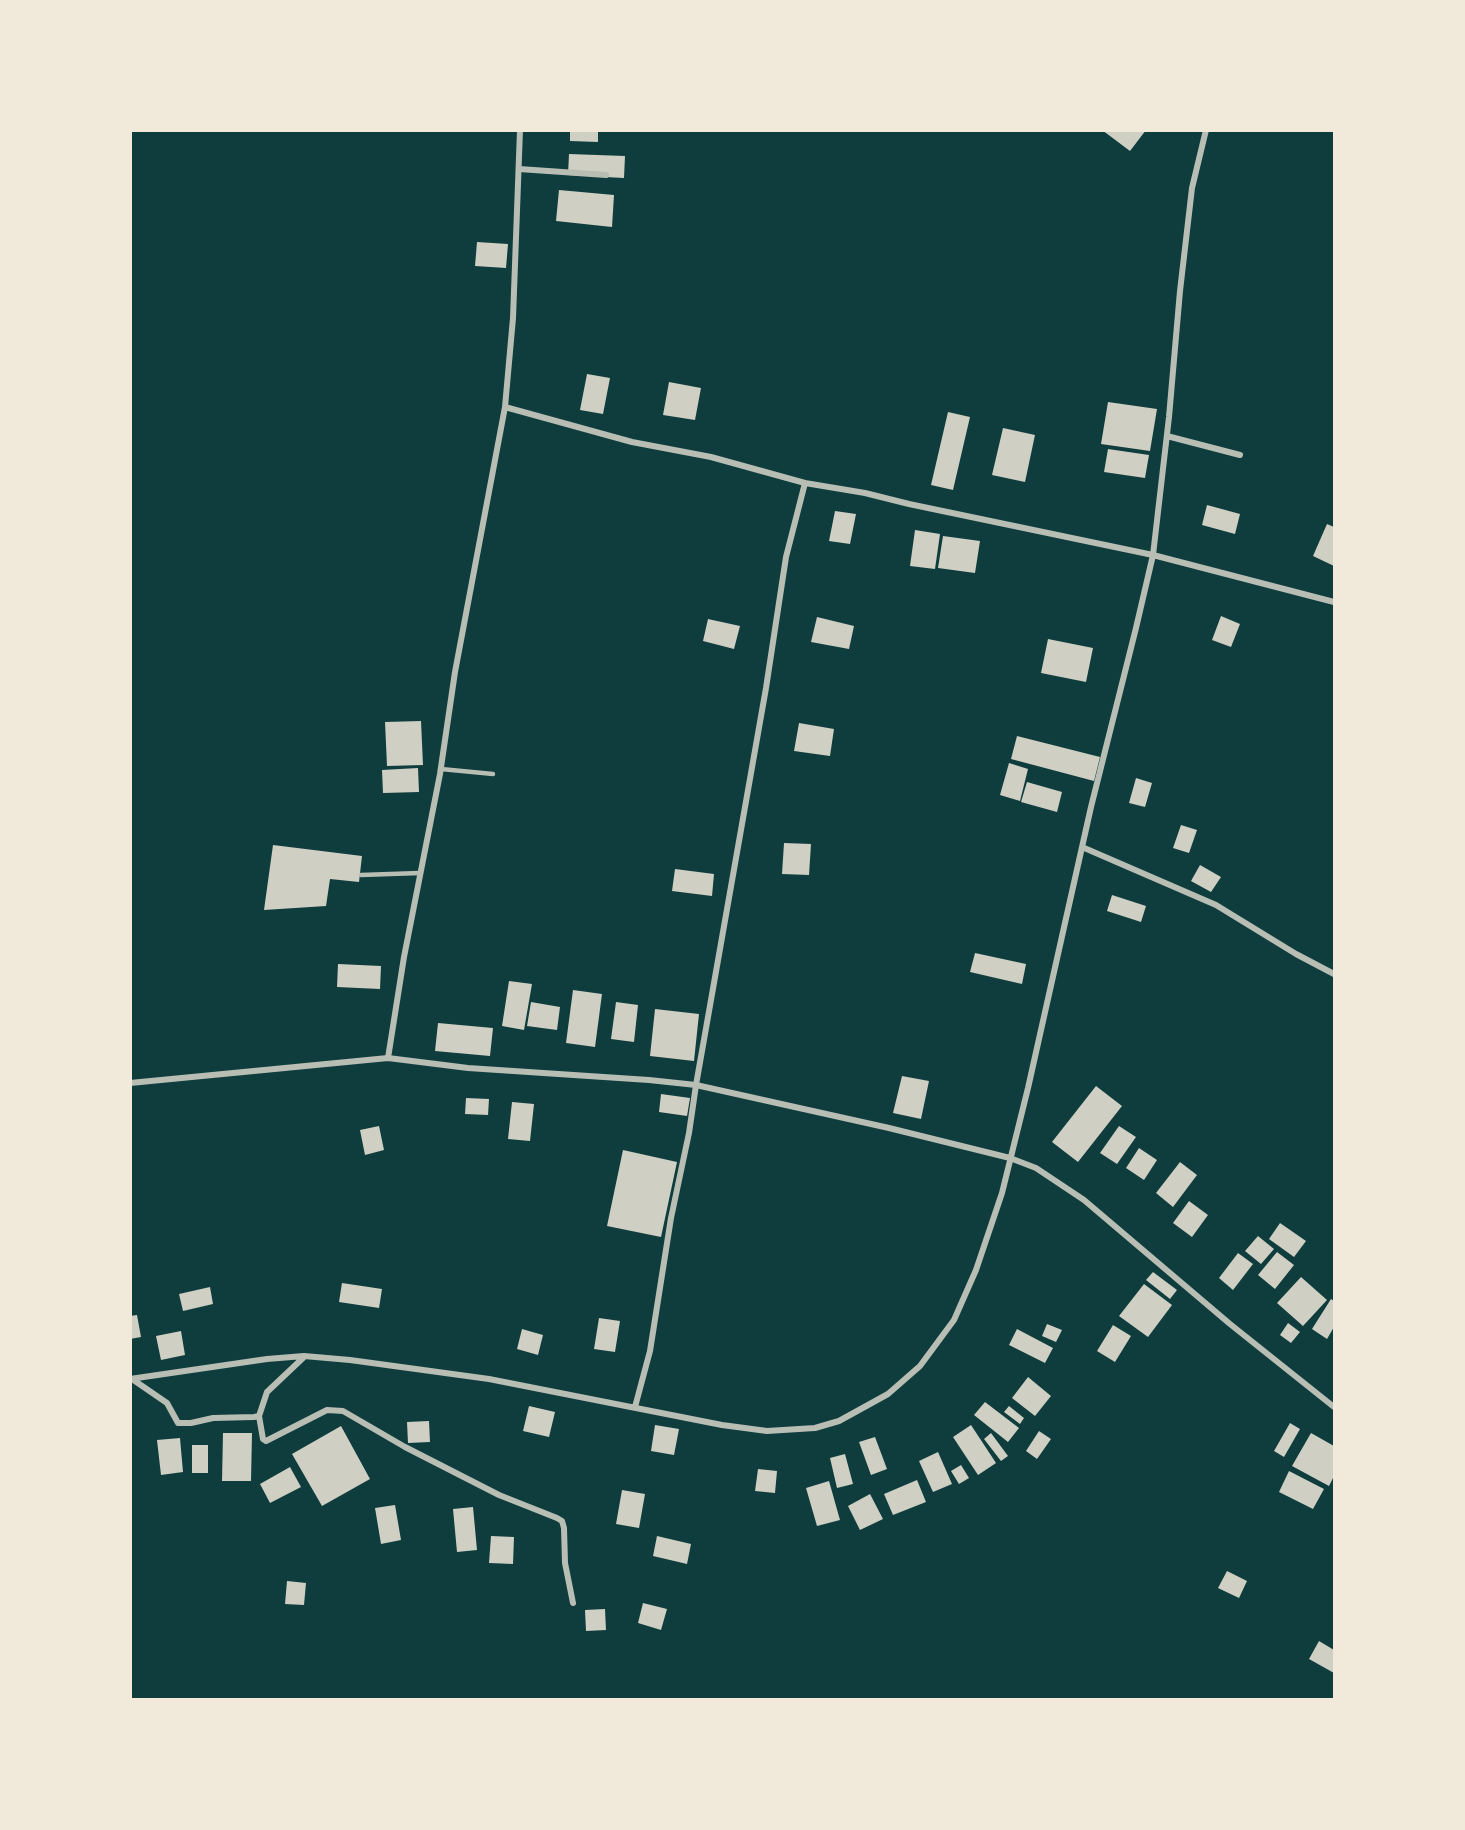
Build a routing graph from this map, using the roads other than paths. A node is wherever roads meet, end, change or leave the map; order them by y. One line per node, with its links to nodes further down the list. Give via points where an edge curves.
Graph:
1 (520, 130): 3 (street)
2 (1206, 130): 6 (street, via 1192,188)
3 (519, 168): 4 (street); 5 (street)
4 (606, 175)
5 (505, 407): 8 (street); 11 (street, via 455,672)
6 (1167, 436): 7 (street); 9 (street)
7 (1240, 455)
8 (805, 483): 9 (street); 19 (street, via 786,557)
9 (1153, 555): 10 (street); 13 (street)
10 (1335, 603)
11 (441, 769): 12 (lane); 14 (street)
12 (493, 774)
13 (1082, 847): 16 (street, via 1216,905); 20 (street)
14 (420, 873): 15 (lane); 17 (street)
15 (361, 875)
16 (1335, 975)
17 (388, 1058): 18 (street); 19 (street)
18 (130, 1083)
19 (696, 1085): 20 (street); 23 (street, via 650,1351)
20 (1010, 1158): 23 (street, via 991,1227 954,1320 920,1366 888,1395 839,1421 815,1428 768,1431); 24 (street, via 1036,1168 1084,1200)
21 (304, 1356): 22 (street); 23 (street, via 489,1379); 25 (street, via 267,1392)
22 (131, 1379): 25 (street, via 167,1403 178,1423)
23 (635, 1407)
24 (1335, 1407)
25 (259, 1416): 26 (street, via 262,1439 266,1441 327,1410 344,1411 499,1495 557,1518 564,1527 565,1563)
26 (573, 1603)

